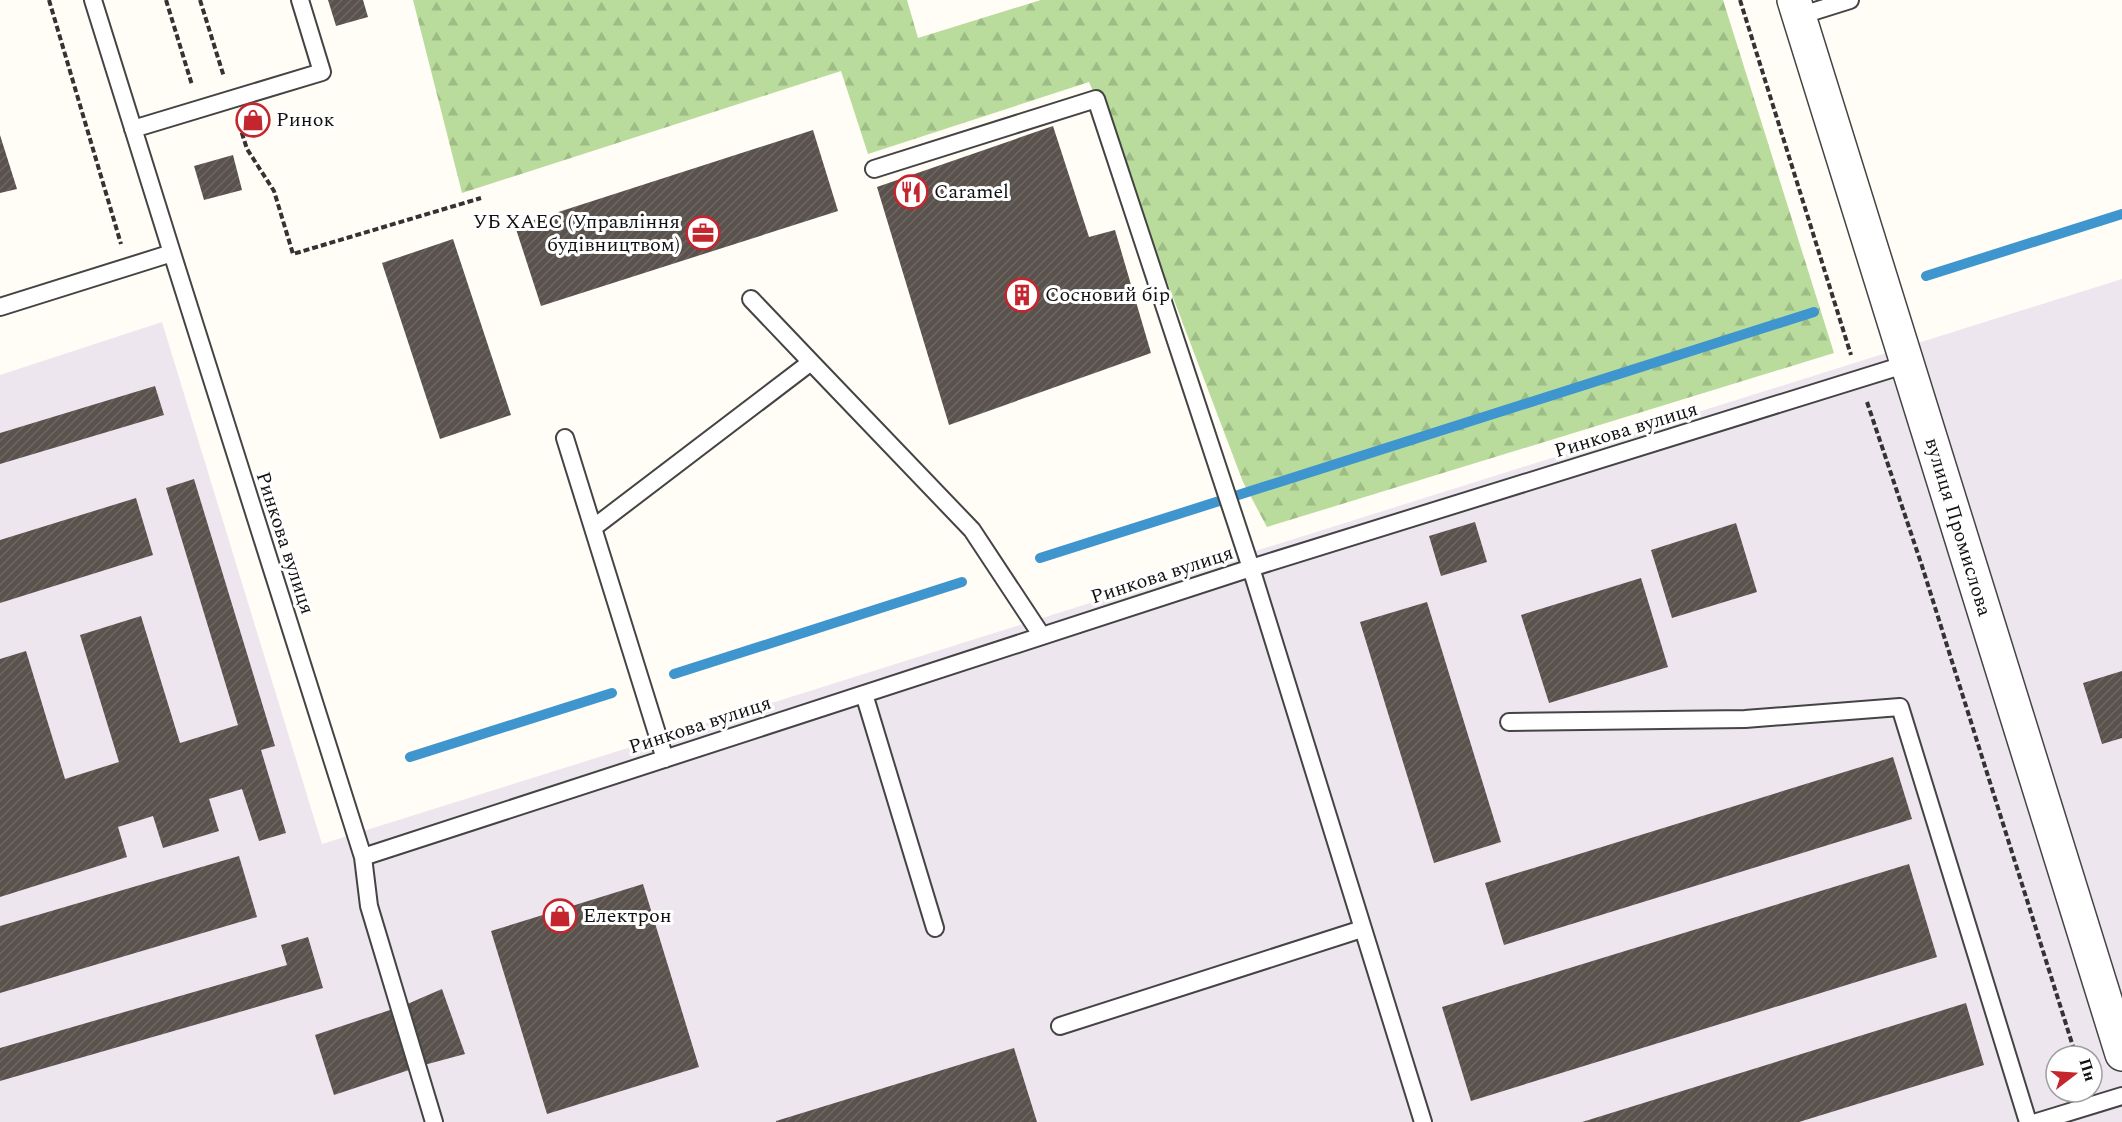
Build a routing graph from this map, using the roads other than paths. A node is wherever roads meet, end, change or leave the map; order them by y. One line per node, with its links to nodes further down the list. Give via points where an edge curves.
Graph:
1 (93, 0): 5 (lane, Ринкова вулиця)
2 (300, 0): 5 (lane, via 322,72)
3 (1850, 0): 4 (lane)
4 (1796, 8): 11 (street, вулиця Промислова)
5 (133, 129): 7 (lane, Ринкова вулиця)
6 (874, 169): 14 (lane, via 1096,99)
7 (171, 253): 9 (lane); 19 (lane, Ринкова вулиця)
8 (751, 299): 10 (lane)
9 (0, 308)
10 (812, 362): 13 (lane); 15 (lane, via 972,530)
11 (1907, 364): 14 (lane, Ринкова вулиця); 23 (street, вулиця Промислова)
12 (565, 438): 13 (lane)
13 (593, 528): 18 (lane)
14 (1251, 568): 15 (lane, Ринкова вулиця); 21 (lane)
15 (1042, 636): 16 (lane, Ринкова вулиця)
16 (864, 694): 18 (lane, Ринкова вулиця); 20 (lane)
17 (1509, 722): 27 (lane, via 1745,719 1900,707)
18 (665, 759): 19 (lane, Ринкова вулиця)
19 (363, 857): 25 (lane, via 369,906)
20 (935, 928)
21 (1362, 929): 22 (lane); 26 (lane)
22 (1060, 1026)
23 (2122, 1054)
24 (2122, 1096): 28 (lane)
25 (434, 1122)
26 (1423, 1122)
27 (2028, 1122)
28 (2037, 1122)

